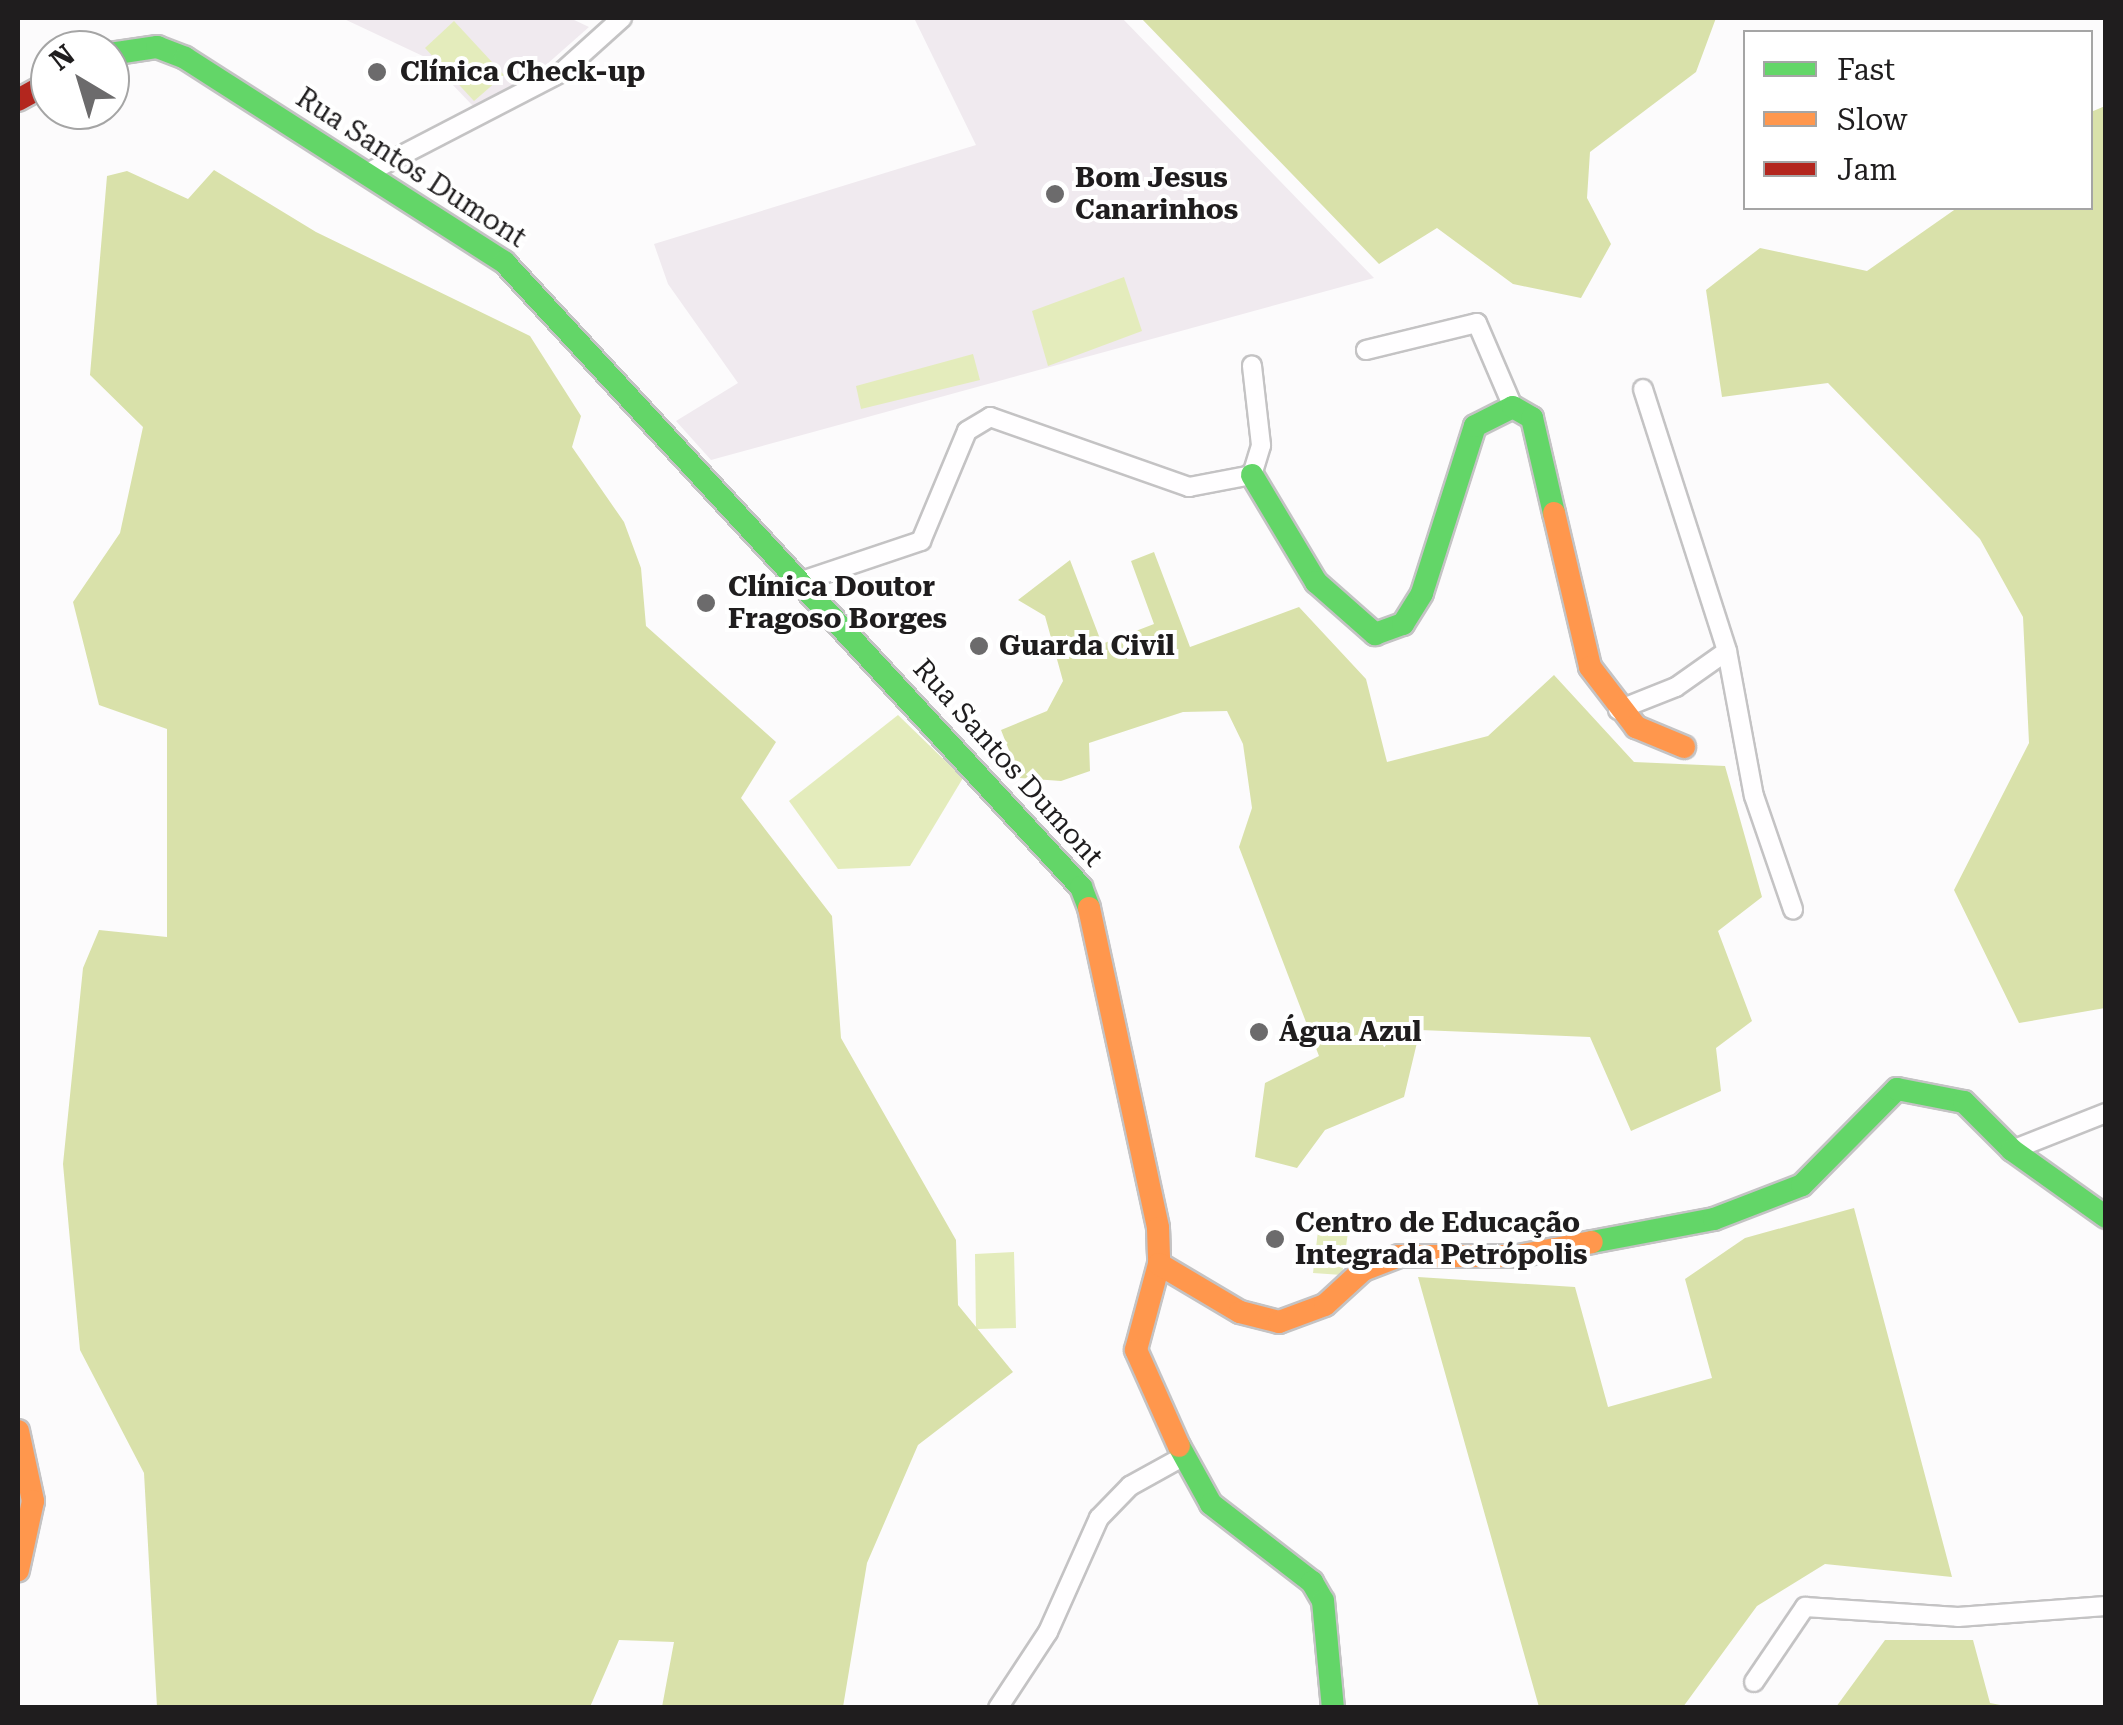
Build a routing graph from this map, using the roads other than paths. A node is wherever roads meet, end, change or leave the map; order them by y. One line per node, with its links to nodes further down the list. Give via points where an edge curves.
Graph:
1 (622, 18): 3 (street, via 562,72)
2 (130, 51): 3 (main road, Rua Santos Dumont, via 157,47 184,58)
3 (371, 171): 9 (main road, Rua Santos Dumont, via 492,252 550,305)
4 (1366, 350): 7 (street, via 1477,323)
5 (1252, 366): 8 (street, via 1262,445)
6 (1643, 390): 10 (street)
7 (1513, 407): 8 (main road, via 1475,426 1422,592 1403,624 1388,631 1374,634 1346,616 1316,582); 11 (main road, via 1544,440 1576,630)
8 (1252, 475): 9 (street, via 1188,487 990,417 967,431 921,542)
9 (802, 581): 17 (main road, Rua Santos Dumont, via 1082,887 1103,944)
10 (1726, 651): 11 (street, via 1676,687); 13 (street, via 1754,796)
11 (1618, 710): 12 (main road, via 1657,740)
12 (1684, 747)
13 (1793, 910)
14 (2106, 1113): 15 (street)
15 (2012, 1150): 16 (main road); 17 (main road, via 1964,1102 1897,1089 1802,1184 1714,1219 1518,1256 1399,1256 1279,1322 1240,1312)
16 (2106, 1217)
17 (1159, 1264): 19 (main road, Rua Santos Dumont, via 1136,1350)
18 (18, 1431): 20 (main road, via 33,1501)
19 (1179, 1459): 23 (street, via 1130,1486 1099,1518 1048,1632); 24 (main road, Rua Santos Dumont, via 1211,1504 1312,1582 1322,1601)
20 (18, 1570)
21 (2106, 1606): 22 (street, via 1975,1617 1804,1607)
22 (1754, 1682)
23 (998, 1708)
24 (1333, 1708)

